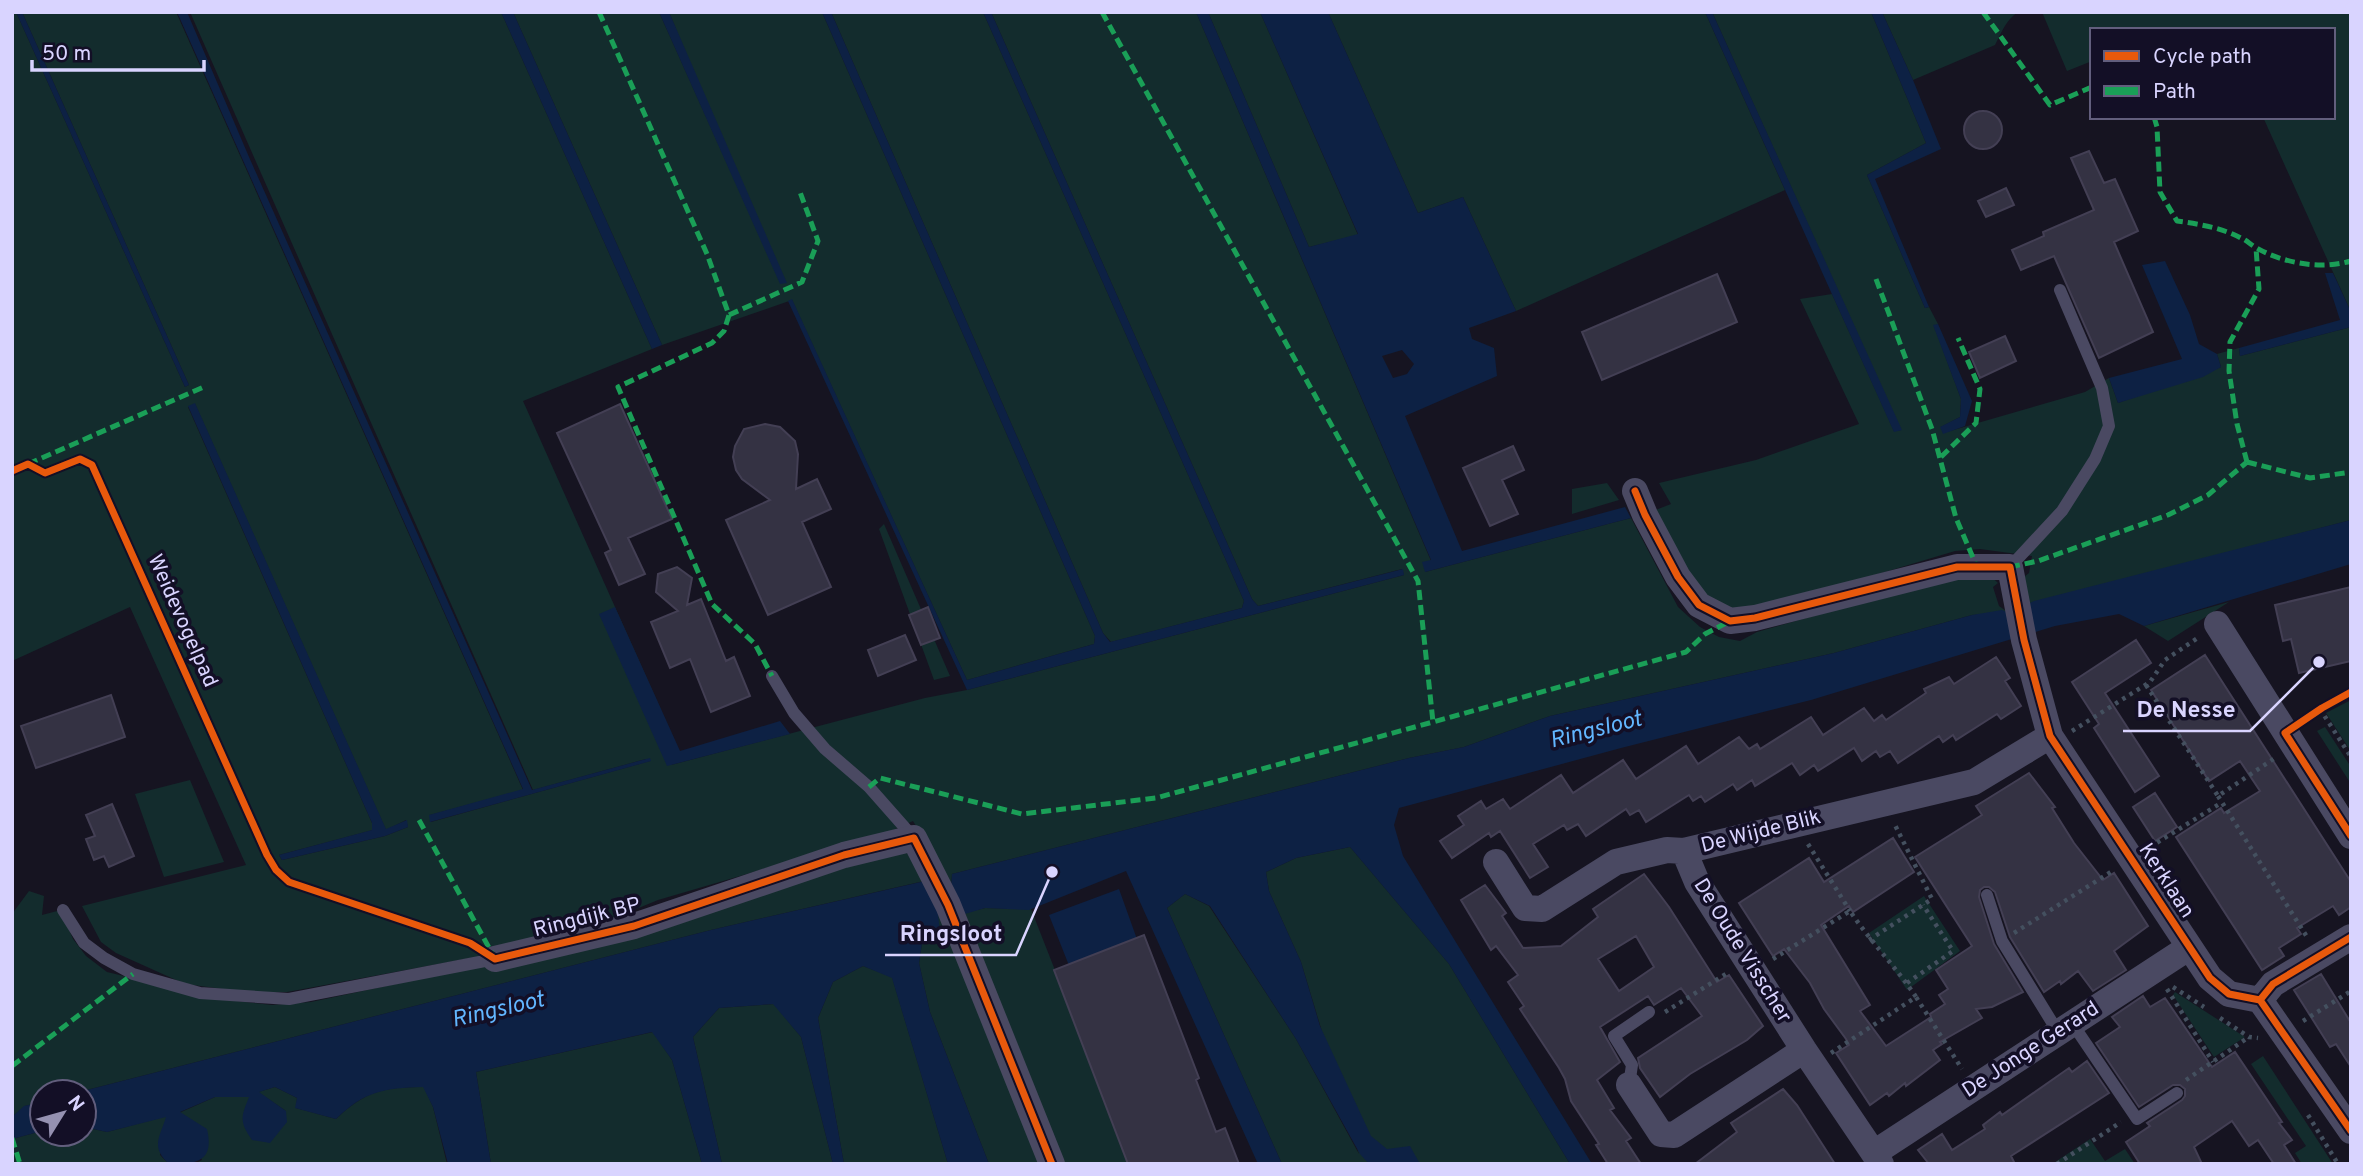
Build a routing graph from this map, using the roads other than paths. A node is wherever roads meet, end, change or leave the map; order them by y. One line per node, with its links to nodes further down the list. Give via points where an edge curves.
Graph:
1 (2060, 290): 3 (lane, via 2102,388 2109,426 2095,459 2062,511)
2 (1635, 491): 3 (street, via 1678,577 1699,605 1730,621 1957,568)
3 (2010, 566): 6 (street, Kerklaan, via 2024,640)
4 (2217, 624): 7 (street)
5 (772, 676): 8 (lane, via 794,713 825,749 869,787)
6 (2052, 739): 9 (street, De Wijde Blik, via 1974,782); 14 (street, Kerklaan)
7 (2351, 836)
8 (914, 838): 15 (street, Ringdijk BP, via 844,855 634,926); 24 (street, via 945,897)
9 (1684, 850): 10 (street, De Wijde Blik, via 1616,862 1542,909 1525,908); 19 (street, De Oude Visscher, via 1697,882)
10 (1496, 862)
11 (1987, 895): 18 (lane, via 2002,941)
12 (63, 910): 15 (lane, Ringdijk BP, via 84,943 104,958 132,974 200,993 289,999)
13 (2351, 937): 16 (street, via 2273,984)
14 (2188, 948): 16 (street, Kerklaan, via 2210,978 2229,994); 18 (street, De Jonge Gerard)
15 (495, 959)
16 (2260, 1000): 22 (street)
17 (1649, 1012): 20 (lane, via 1614,1036 1632,1065)
18 (2065, 1028): 21 (lane, via 2137,1119); 23 (street, De Jonge Gerard)
19 (1809, 1057): 20 (street, via 1674,1135 1661,1134); 23 (street, De Oude Visscher)
20 (1629, 1085)
21 (2175, 1095)
22 (2351, 1131)
23 (1878, 1158)
24 (1052, 1164)

